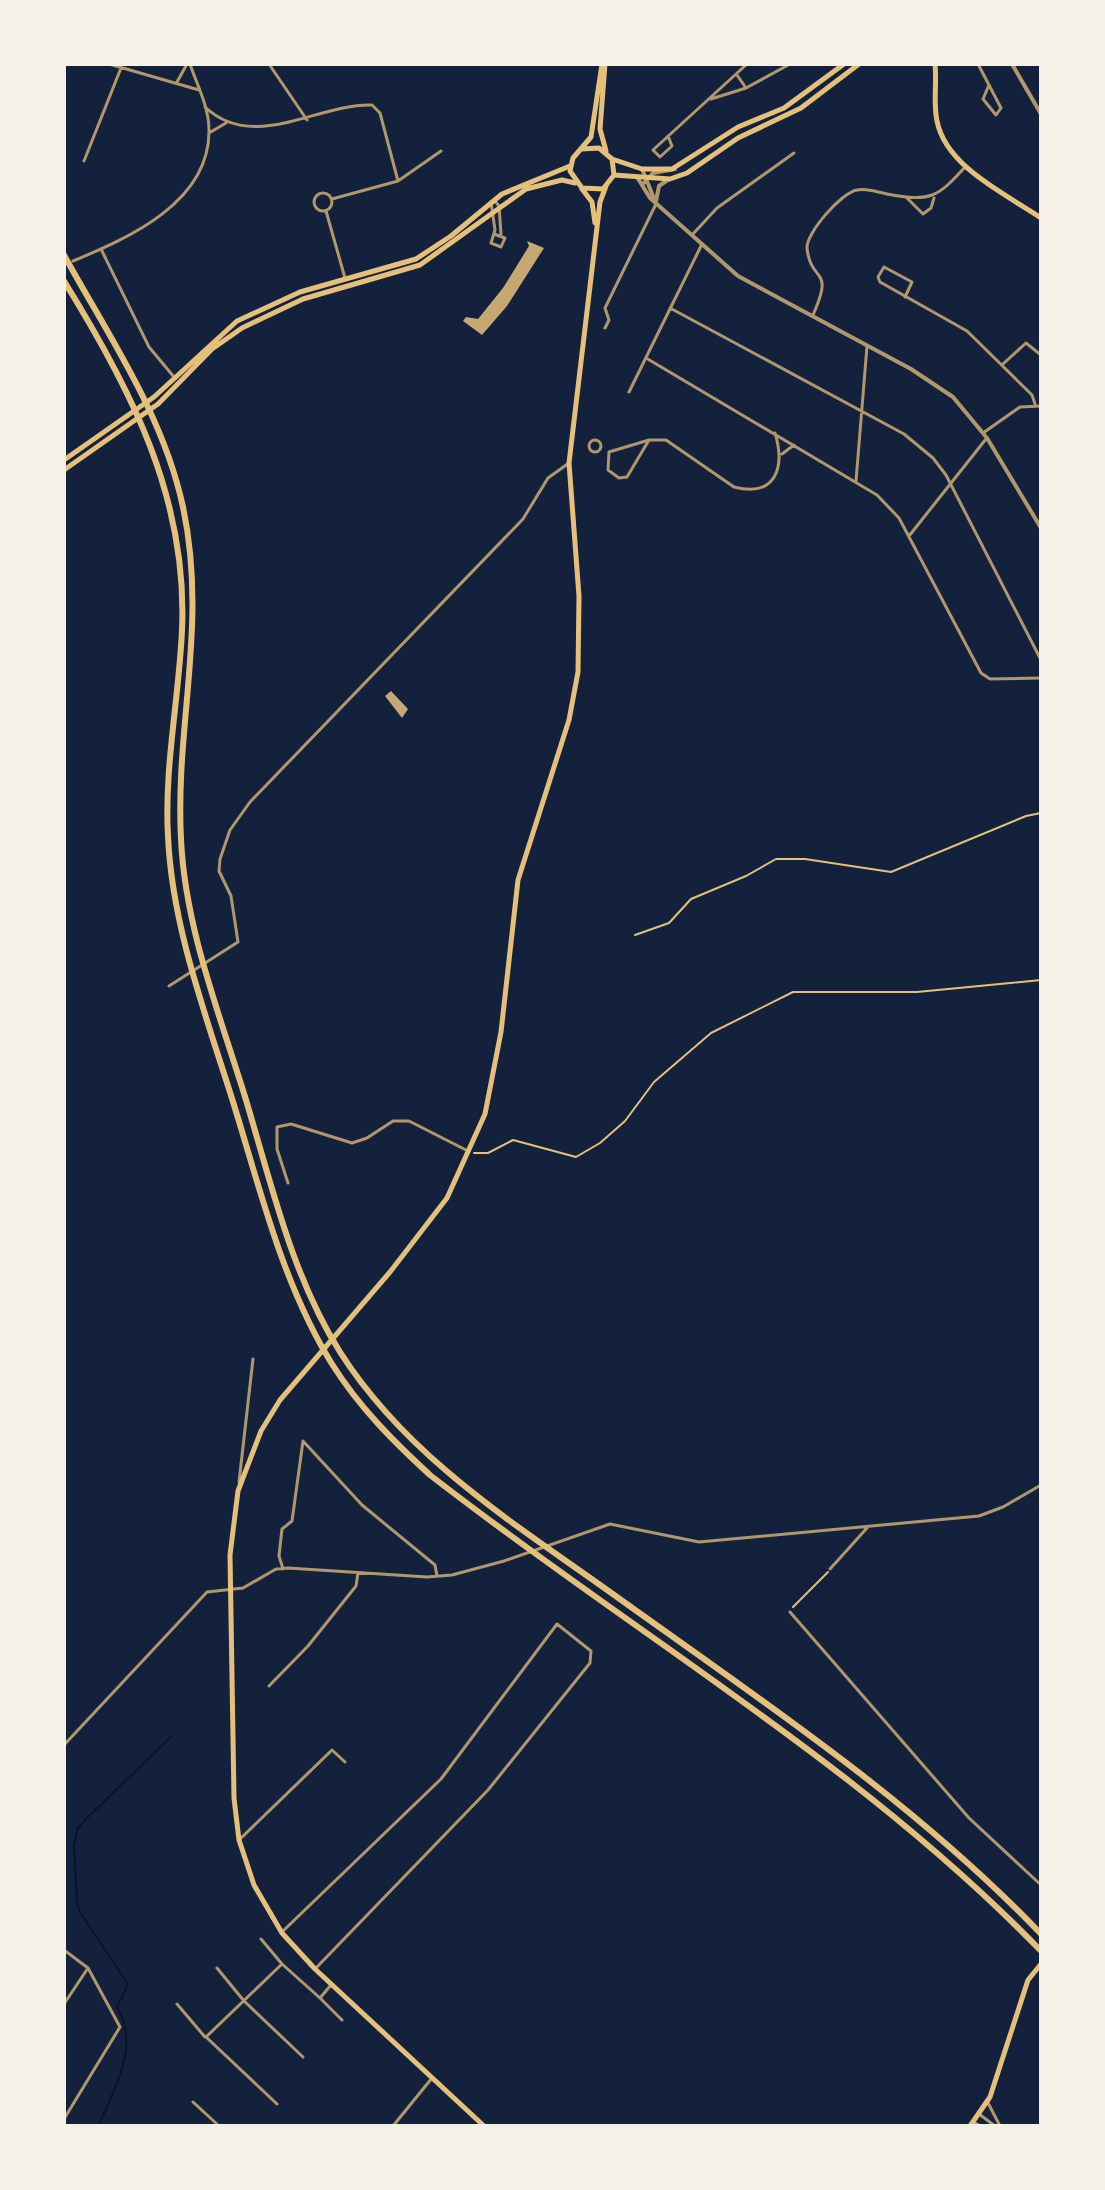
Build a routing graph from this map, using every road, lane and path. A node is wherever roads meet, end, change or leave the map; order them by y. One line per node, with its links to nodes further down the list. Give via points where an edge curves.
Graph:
1 (109, 64): 12 (street)
2 (188, 64): 14 (street); 17 (street)
3 (269, 64): 21 (street)
4 (604, 64): 25 (main road, via 591,137); 27 (main road, via 600,129)
5 (747, 64): 13 (street)
6 (790, 64): 16 (street)
7 (844, 64): 31 (main road, via 784,108 738,127)
8 (859, 64): 38 (main road, via 801,108)
9 (933, 64): 33 (main road, via 939,130)
10 (978, 64): 15 (street)
11 (1012, 64): 20 (street)
12 (121, 68): 14 (street); 30 (street)
13 (737, 75): 16 (street); 18 (street)
14 (177, 82): 17 (street)
15 (989, 85): 15 (street, via 1001,108 996,115 983,99)
16 (746, 88): 18 (street)
17 (199, 90): 19 (street)
18 (708, 100): 24 (street)
19 (205, 107): 22 (street); 23 (street)
20 (1040, 112)
21 (307, 120): 22 (street, via 249,126); 39 (street, via 363,105 377,109)
22 (228, 122): 23 (street)
23 (209, 133): 59 (street, via 203,158 175,206)
24 (668, 136): 24 (street, via 653,150 660,157 672,146)
25 (582, 149): 27 (main road); 32 (main road)
26 (441, 151): 39 (street)
27 (607, 152): 29 (main road)
28 (794, 153): 56 (street, via 717,208)
29 (612, 159): 34 (main road); 35 (main road)
30 (84, 161)
31 (680, 165): 34 (main road); 37 (street)
32 (570, 166): 40 (main road); 47 (main road, via 522,183)
33 (966, 166): 44 (street); 52 (main road)
34 (642, 169): 37 (street)
35 (614, 175): 36 (main road); 42 (main road)
36 (636, 175): 37 (main road); 41 (street)
37 (648, 178): 38 (main road); 41 (street); 48 (street)
38 (670, 179): 48 (street, via 659,186)
39 (398, 181): 46 (street)
40 (575, 183): 43 (main road); 49 (main road, via 538,185)
41 (642, 185): 48 (street)
42 (606, 186): 43 (main road); 57 (main road)
43 (582, 188): 57 (main road, via 592,202)
44 (934, 197): 45 (street); 45 (street, via 923,214)
45 (907, 198): 68 (street, via 853,190 818,225 807,244 824,291)
46 (332, 199): 50 (street); 50 (street, via 326,193 315,196 315,207)
47 (492, 201): 49 (street); 62 (main road, via 416,259)
48 (656, 204): 56 (street); 69 (street, via 605,308)
49 (496, 208): 51 (main road); 53 (street); 55 (street)
50 (326, 211): 62 (street)
51 (484, 218): 53 (street); 64 (main road, via 420,265)
52 (1041, 218)
53 (495, 220): 54 (street)
54 (494, 234): 55 (street); 55 (street, via 491,243 499,248 505,242)
55 (501, 234)
56 (692, 235): 58 (street)
57 (596, 236): 88 (main road)
58 (702, 244): 67 (street); 68 (street, via 738,276)
59 (101, 249): 61 (street); 74 (street, via 149,347)
60 (64, 255): 118 (highway, via 137,383 185,514 195,601 182,784 185,877 203,959 286,1233 326,1330 378,1405 432,1460 884,1792 978,1871)
61 (73, 261)
62 (345, 278): 64 (street); 65 (street); 74 (main road, via 237,321)
63 (64, 281): 121 (highway, via 127,388 170,506 182,591 167,803 171,880 282,1258 333,1365 366,1411 430,1475 878,1801 971,1881)
64 (354, 285): 65 (main road)
65 (338, 289): 74 (main road, via 275,310 242,328)
66 (905, 297): 66 (street, via 912,282 884,267 878,280); 73 (street, via 967,331)
67 (670, 308): 72 (street); 78 (street)
68 (813, 315): 70 (street)
69 (605, 328)
70 (867, 345): 78 (street); 80 (street, via 953,397)
71 (1041, 355): 73 (street, via 1026,343)
72 (646, 358): 75 (street); 79 (street)
73 (1003, 364): 76 (street)
74 (178, 381): 87 (main road); 89 (main road, via 147,413)
75 (629, 392)
76 (1035, 404): 77 (street); 80 (street, via 1020,407)
77 (1041, 406)
78 (862, 411): 90 (street); 91 (street, via 916,441)
79 (775, 433): 83 (street); 86 (street)
80 (983, 433): 81 (street)
81 (987, 438): 91 (street); 92 (street)
82 (649, 440): 85 (street); 85 (street, via 624,478 608,470); 86 (street, via 666,440 746,490 771,481)
83 (795, 444): 86 (street); 90 (street)
84 (600, 448): 85 (street)
85 (609, 452)
86 (782, 454)
87 (64, 460)
88 (569, 463): 99 (street, via 548,478 523,519 250,802 230,830 220,859 238,942); 100 (main road, via 579,596 578,672 569,720 518,880 494,1079)
89 (64, 470)
90 (856, 481): 93 (street, via 887,504)
91 (950, 485): 93 (street); 94 (street)
92 (1041, 528)
93 (909, 536): 95 (street, via 985,677)
94 (1041, 660)
95 (1041, 678)
96 (1041, 813): 97 (path, via 891,872 776,859 691,899 669,923)
97 (635, 935)
98 (1041, 980): 100 (path, via 917,992 793,992 711,1033 654,1082 625,1121 576,1157 513,1140 488,1153)
99 (169, 986)
100 (470, 1152): 101 (street, via 409,1121 393,1121 352,1143 281,1124 275,1139); 104 (main road, via 421,1234 280,1400 261,1431)
101 (288, 1183)
102 (253, 1359): 104 (street)
103 (1041, 1485): 105 (street, via 979,1516)
104 (238, 1491): 110 (main road)
105 (868, 1527): 107 (street); 109 (street, via 699,1542 610,1524 504,1561)
106 (283, 1569): 108 (street); 109 (street, via 282,1529 292,1521 303,1441 362,1505 435,1565); 110 (street)
107 (830, 1569): 111 (path)
108 (358, 1573): 109 (street); 112 (street, via 356,1586)
109 (437, 1576)
110 (229, 1589): 113 (street, via 207,1592); 115 (main road)
111 (790, 1612): 116 (street, via 969,1818)
112 (269, 1686)
113 (64, 1745)
114 (345, 1762): 115 (street, via 332,1750)
115 (239, 1840): 117 (main road, via 254,1885)
116 (1041, 1885)
117 (282, 1933): 126 (main road); 126 (street, via 441,1779 557,1624 591,1651 590,1663 478,1802)
118 (1041, 1934)
119 (261, 1939): 122 (street)
120 (64, 1950): 124 (street)
121 (1040, 1950)
122 (282, 1964): 128 (street); 129 (street)
123 (1041, 1964): 136 (main road, via 1028,1980)
124 (88, 1968): 130 (street); 140 (street, via 120,2027)
125 (217, 1968): 129 (street)
126 (315, 1969): 127 (main road)
127 (331, 1985): 128 (street); 135 (main road)
128 (320, 1998): 132 (street)
129 (244, 2001): 133 (street); 134 (street)
130 (64, 2004)
131 (177, 2004): 133 (street)
132 (342, 2020)
133 (206, 2037): 138 (street)
134 (303, 2057)
135 (432, 2078): 143 (street); 144 (main road)
136 (987, 2101): 139 (main road); 146 (street)
137 (193, 2102): 142 (street)
138 (277, 2104)
139 (979, 2114): 141 (main road); 146 (street)
140 (64, 2119)
141 (971, 2124): 145 (street)
142 (219, 2126)
143 (393, 2126)
144 (484, 2126)
145 (981, 2126)
146 (997, 2126)

